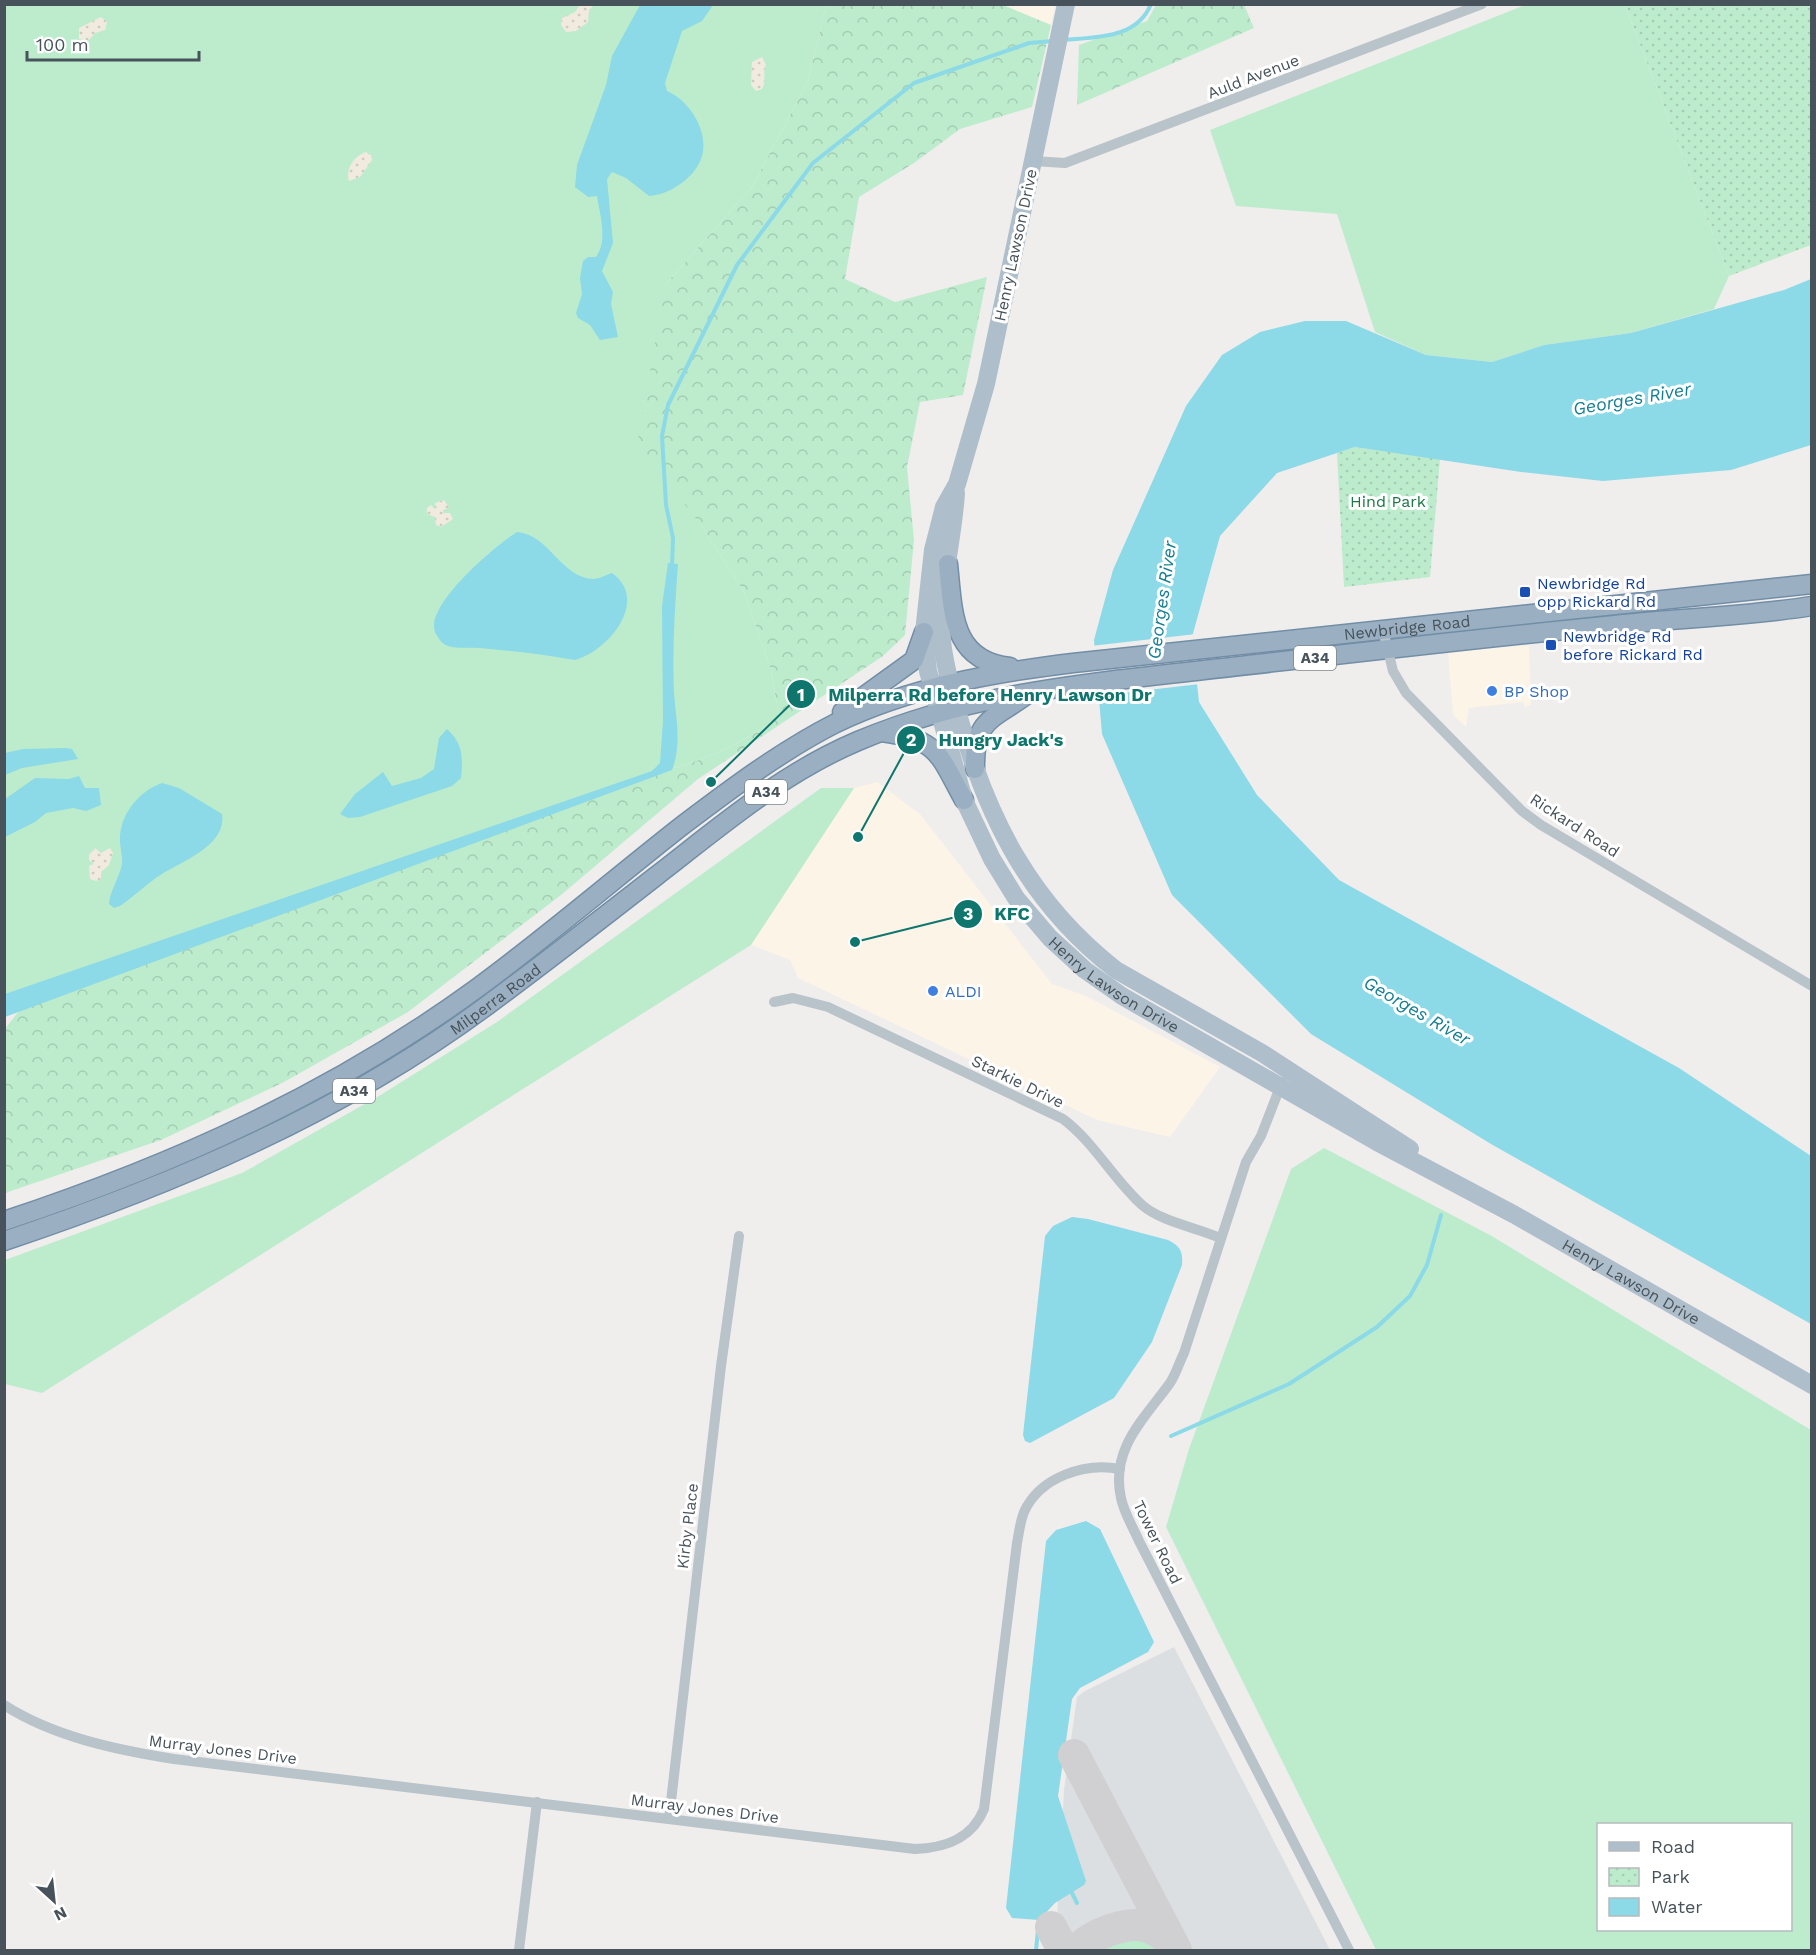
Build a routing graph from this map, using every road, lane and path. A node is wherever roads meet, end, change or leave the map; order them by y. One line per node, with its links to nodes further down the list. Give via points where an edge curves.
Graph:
1 (1482, 4): 3 (street, Auld Avenue, via 1065,163)
2 (1065, 7): 3 (main road, Henry Lawson Drive)
3 (1033, 161): 4 (main road, Henry Lawson Drive, via 986,384)
4 (957, 484): 5 (main road, Henry Lawson Drive); 9 (main road, Henry Lawson Drive, via 944,507 933,550)
5 (948, 564): 11 (highway, via 954,618 961,639 971,652 998,665); 12 (main road, Henry Lawson Drive)
6 (1812, 584): 8 (highway, Newbridge Road / A34)
7 (1812, 606): 10 (highway, Newbridge Road / A34)
8 (1383, 630): 10 (street, Rickard Road); 11 (highway, Newbridge Road / A34)
9 (924, 632): 12 (main road, Henry Lawson Drive, via 927,671); 16 (highway, via 917,655 909,665)
10 (1389, 649): 13 (highway, Newbridge Road / A34); 19 (street, Rickard Road, via 1393,671 1406,693 1522,811)
11 (1034, 668): 12 (highway, Newbridge Road / A34)
12 (941, 685): 14 (main road, Henry Lawson Drive); 16 (highway, Milperra Road / A34, via 838,722)
13 (1032, 692): 14 (highway, Newbridge Road / A34); 17 (highway, via 984,724 976,738)
14 (948, 708): 15 (highway, Milperra Road / A34); 17 (main road, Henry Lawson Drive); 18 (main road, Henry Lawson Drive)
15 (880, 732): 18 (highway, via 910,736 929,745); 25 (highway, Milperra Road / A34, via 781,782 486,1007 351,1093 211,1163)
16 (789, 750): 22 (highway, Milperra Road / A34, via 734,785 476,989 369,1059 226,1137)
17 (975, 769): 21 (main road, Henry Lawson Drive, via 1009,847 1032,883 1095,953)
18 (964, 800): 21 (main road, Henry Lawson Drive, via 1016,898 1066,953 1122,996)
19 (1812, 986)
20 (774, 1002): 24 (street, Starkie Drive, via 793,998 828,1007 1063,1119 1142,1205)
21 (1284, 1077): 24 (street, Tower Road, via 1261,1136 1246,1161); 26 (main road, Henry Lawson Drive, via 1387,1131 1450,1178)
22 (4, 1221)
23 (739, 1236): 30 (street, Kirby Place)
24 (1220, 1238): 27 (street, Tower Road, via 1184,1353 1171,1381 1133,1431)
25 (4, 1241)
26 (1812, 1385)
27 (1120, 1469): 30 (street, Murray Jones Drive, via 1081,1469 1045,1487 1025,1510 1017,1544 987,1797 981,1816 969,1833 943,1847 915,1849); 32 (street, Tower Road, via 1119,1491 1125,1512)
28 (4, 1705): 29 (street, Murray Jones Drive, via 49,1727 132,1752)
29 (537, 1802): 30 (street, Murray Jones Drive); 31 (street)
30 (669, 1818)
31 (519, 1950)
32 (1349, 1950)

